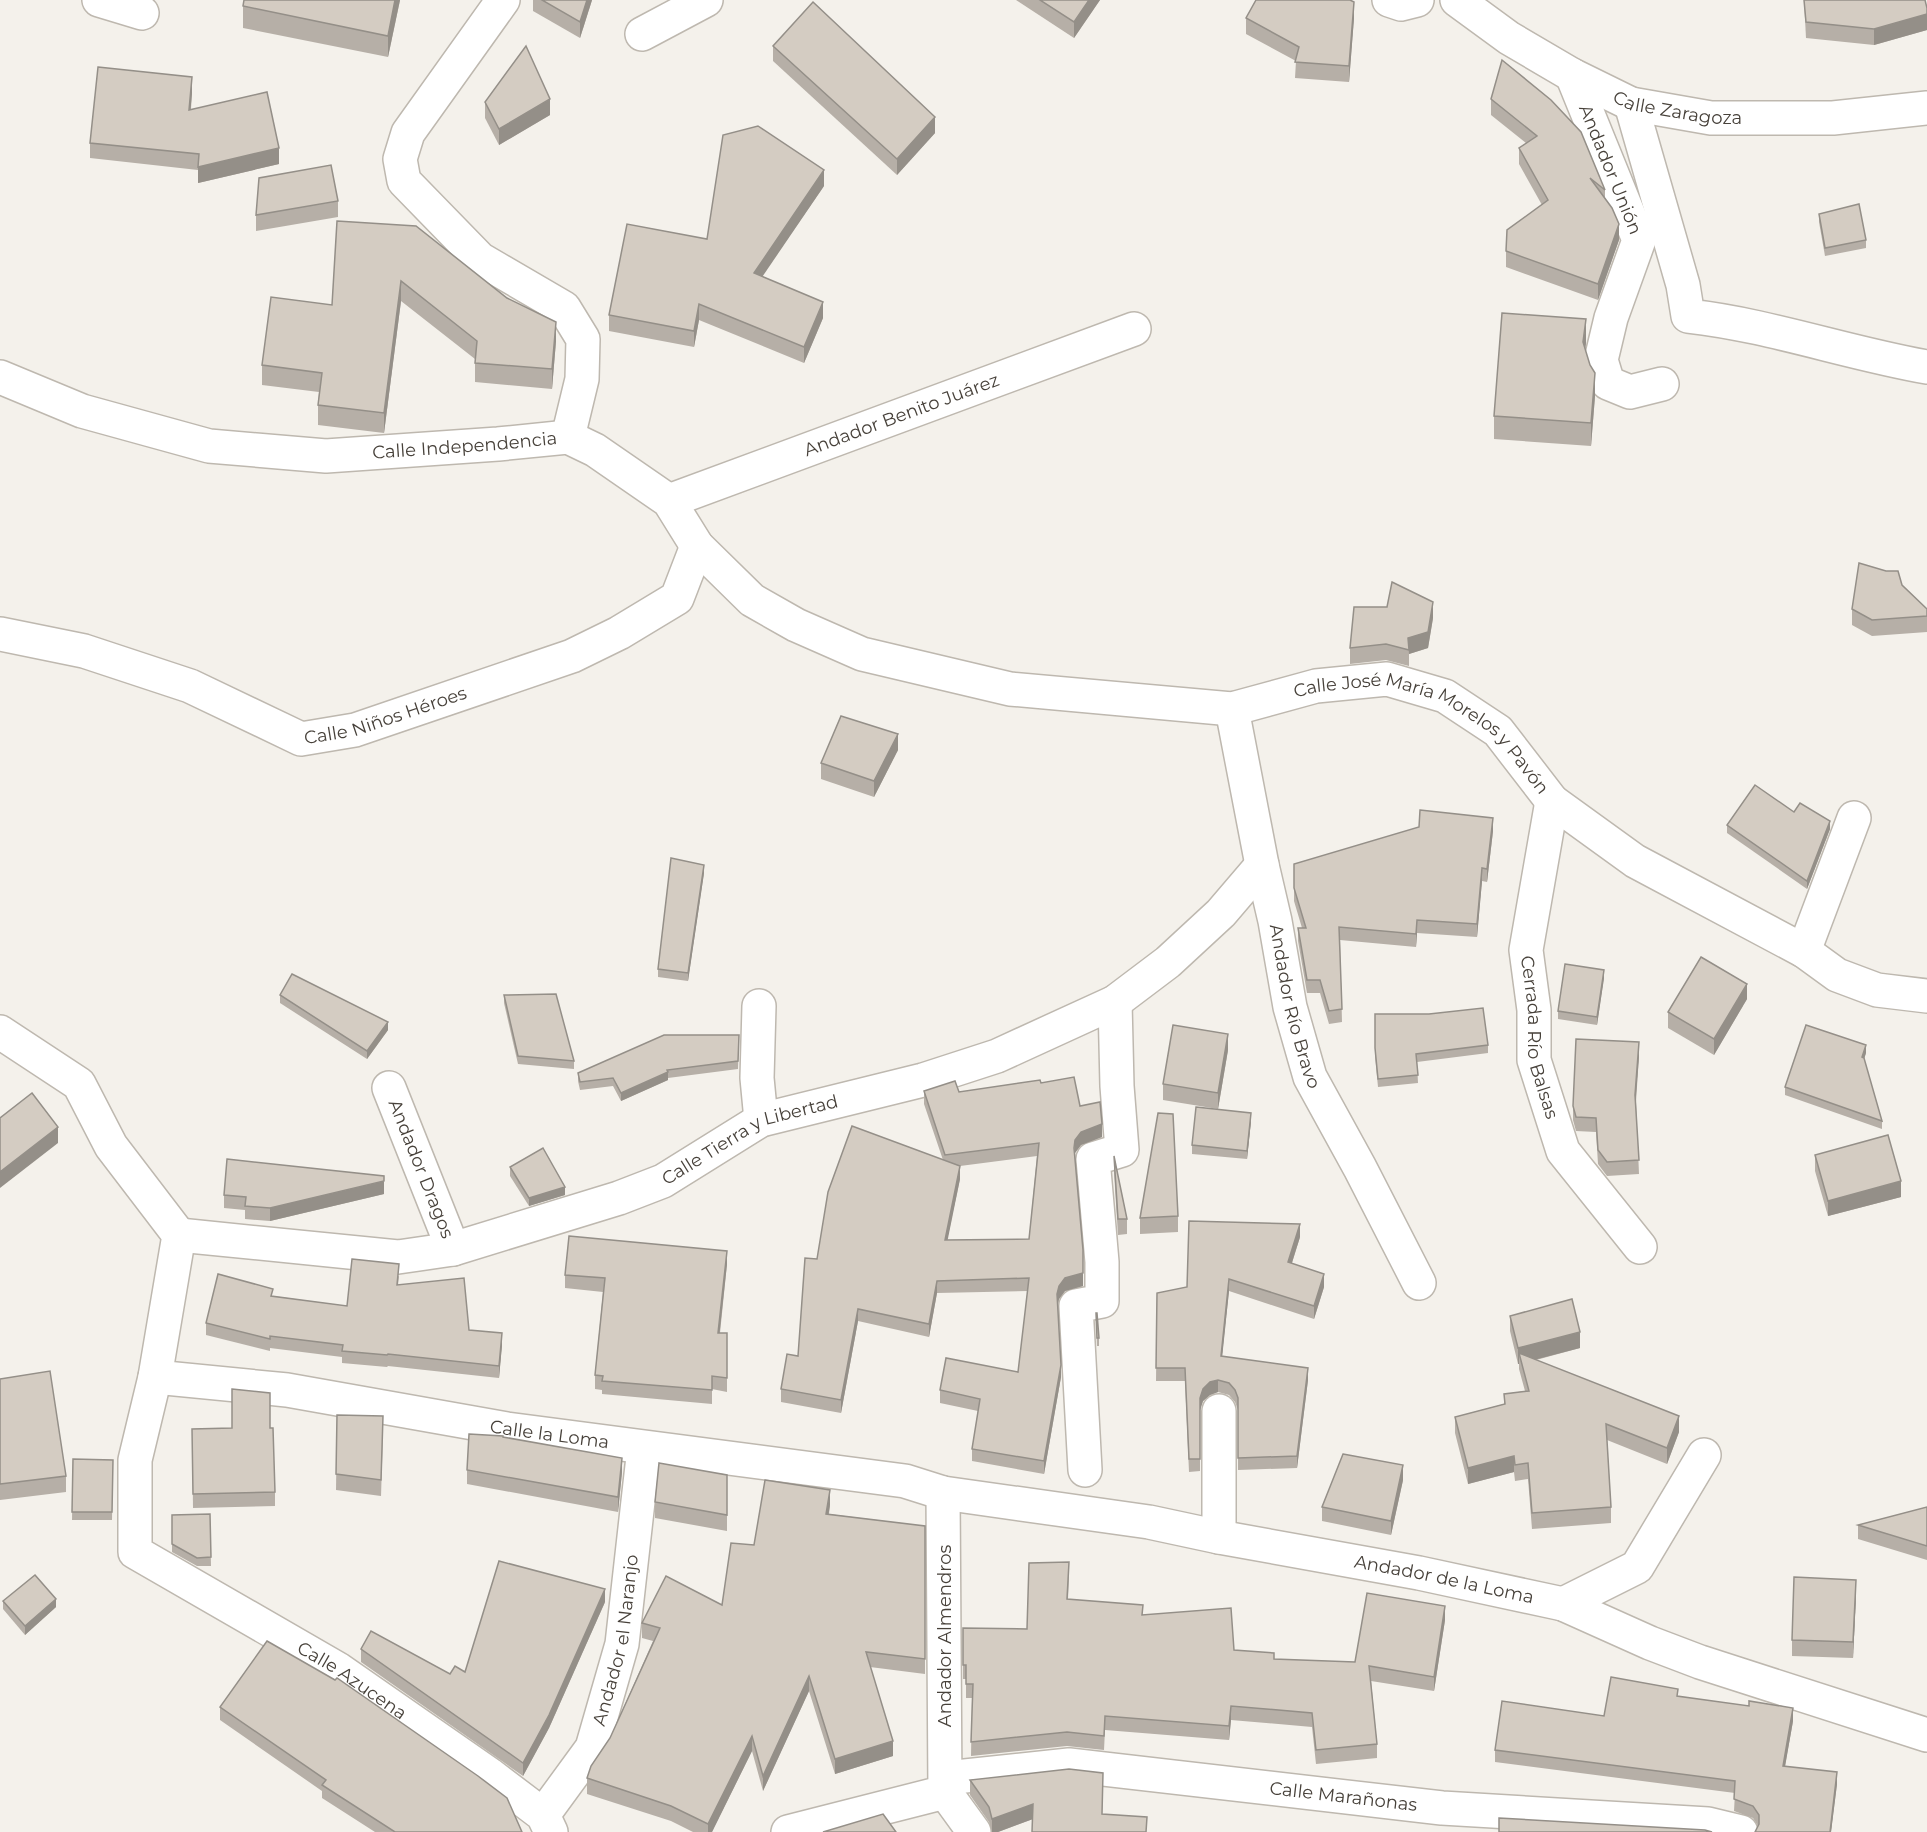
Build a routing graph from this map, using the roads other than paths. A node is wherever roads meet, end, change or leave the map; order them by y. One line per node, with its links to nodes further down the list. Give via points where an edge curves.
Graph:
1 (99, 0): 7 (street)
2 (503, 0): 16 (street, via 408,133 400,159 404,181 480,259 564,308 583,339 582,379)
3 (706, 0): 8 (street)
4 (1389, 0): 5 (street, via 1401,4)
5 (1417, 0)
6 (1457, 0): 9 (street, Calle Zaragoza, via 1509,38)
7 (142, 13)
8 (642, 34)
9 (1572, 75): 10 (street, Calle Zaragoza); 15 (street, Andador Unión, via 1639,240 1611,318 1601,360 1608,383 1630,392)
10 (1631, 104): 11 (street, Calle Zaragoza, via 1711,118 1833,118); 13 (street, via 1683,285 1688,316 1725,320)
11 (1927, 108)
12 (1134, 329): 17 (street, Andador Benito Juárez)
13 (1927, 367)
14 (0, 377): 16 (street, Calle Independencia, via 82,411 209,446 326,456)
15 (1662, 384)
16 (568, 437): 17 (street, Calle Independencia, via 595,450)
17 (669, 501): 18 (street, Calle Independencia)
18 (697, 546): 19 (street, Calle Niños Héroes, via 677,598 573,656 356,730 301,739 189,686 84,651); 20 (street, Calle Independencia, via 752,600 796,626)
19 (0, 634)
20 (862, 654): 21 (street, Calle José María Morelos y Pavón, via 1010,689)
21 (1232, 710): 22 (street, Calle José María Morelos y Pavón, via 1316,686 1387,679 1446,696 1498,731); 24 (street, Andador Río Bravo)
22 (1552, 801): 25 (street, Calle José María Morelos y Pavón, via 1635,861); 33 (street, Cerrada Río Balsas, via 1526,950 1534,1010 1534,1059 1563,1151)
23 (1854, 818): 25 (street)
24 (1262, 865): 27 (street, Calle Tierra y Libertad, via 1221,913); 35 (street, Andador Río Bravo, via 1290,1007 1310,1077)
25 (1804, 951): 26 (street, Calle José María Morelos y Pavón, via 1837,975 1877,990)
26 (1927, 996)
27 (1115, 1002): 31 (street, Calle Tierra y Libertad, via 996,1056 923,1080); 40 (street, via 1122,1150 1094,1159 1102,1301 1076,1306)
28 (759, 1006): 31 (street, via 757,1078)
29 (0, 1032): 32 (street, via 79,1084 111,1146)
30 (389, 1088): 34 (street, Andador Dragos)
31 (761, 1120): 34 (street, Calle Tierra y Libertad, via 663,1181)
32 (179, 1235): 34 (street, Calle Tierra y Libertad, via 398,1257); 36 (street)
33 (1640, 1247)
34 (453, 1249)
35 (1419, 1284)
36 (155, 1377): 38 (street, Calle la Loma, via 286,1390 507,1429); 46 (street, Calle Azucena, via 135,1460 135,1552 338,1669 489,1774)
37 (1219, 1411): 42 (street)
38 (644, 1448): 41 (street, Calle la Loma, via 904,1481); 46 (street, Andador el Naranjo, via 622,1644 592,1748)
39 (1704, 1455): 43 (street, via 1637,1567)
40 (1085, 1470)
41 (944, 1493): 42 (street, Andador de la Loma, via 1149,1522); 45 (street, Andador Almendros)
42 (1219, 1537): 43 (street, Andador de la Loma)
43 (1563, 1604): 44 (street, Andador de la Loma, via 1700,1662)
44 (1927, 1735)
45 (945, 1785): 47 (street, Calle Marañonas); 48 (street); 49 (street, Calle Marañonas, via 1069,1765 1442,1808 1708,1824)
46 (547, 1824)
47 (788, 1832)
48 (974, 1832)
49 (1741, 1832)

